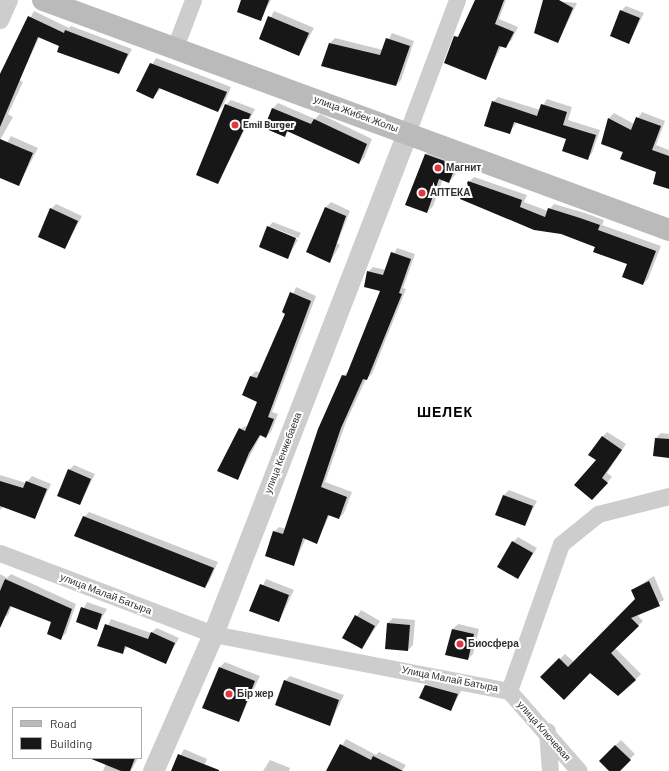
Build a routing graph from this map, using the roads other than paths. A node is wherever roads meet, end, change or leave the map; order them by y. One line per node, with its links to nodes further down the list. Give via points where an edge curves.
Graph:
1 (9, 0): 5 (street)
2 (43, 0): 6 (main road, улица Жибек Жолы)
3 (193, 0): 6 (street)
4 (456, 0): 7 (street)
5 (0, 20)
6 (175, 47): 7 (main road, улица Жибек Жолы)
7 (407, 133): 8 (main road, улица Жибек Жолы); 11 (street, улица Кенжебаева)
8 (669, 230)
9 (669, 496): 12 (street, Улица Малай Батыра, via 598,514 561,544)
10 (0, 553): 11 (street, улица Малай Батыра)
11 (213, 634): 12 (street, Улица Малай Батыра); 14 (street, улица Кенжебаева)
12 (509, 691): 13 (street, улица Ключевая)
13 (547, 731): 15 (street); 16 (street, улица Ключевая)
14 (153, 771)
15 (550, 771)
16 (579, 771)

